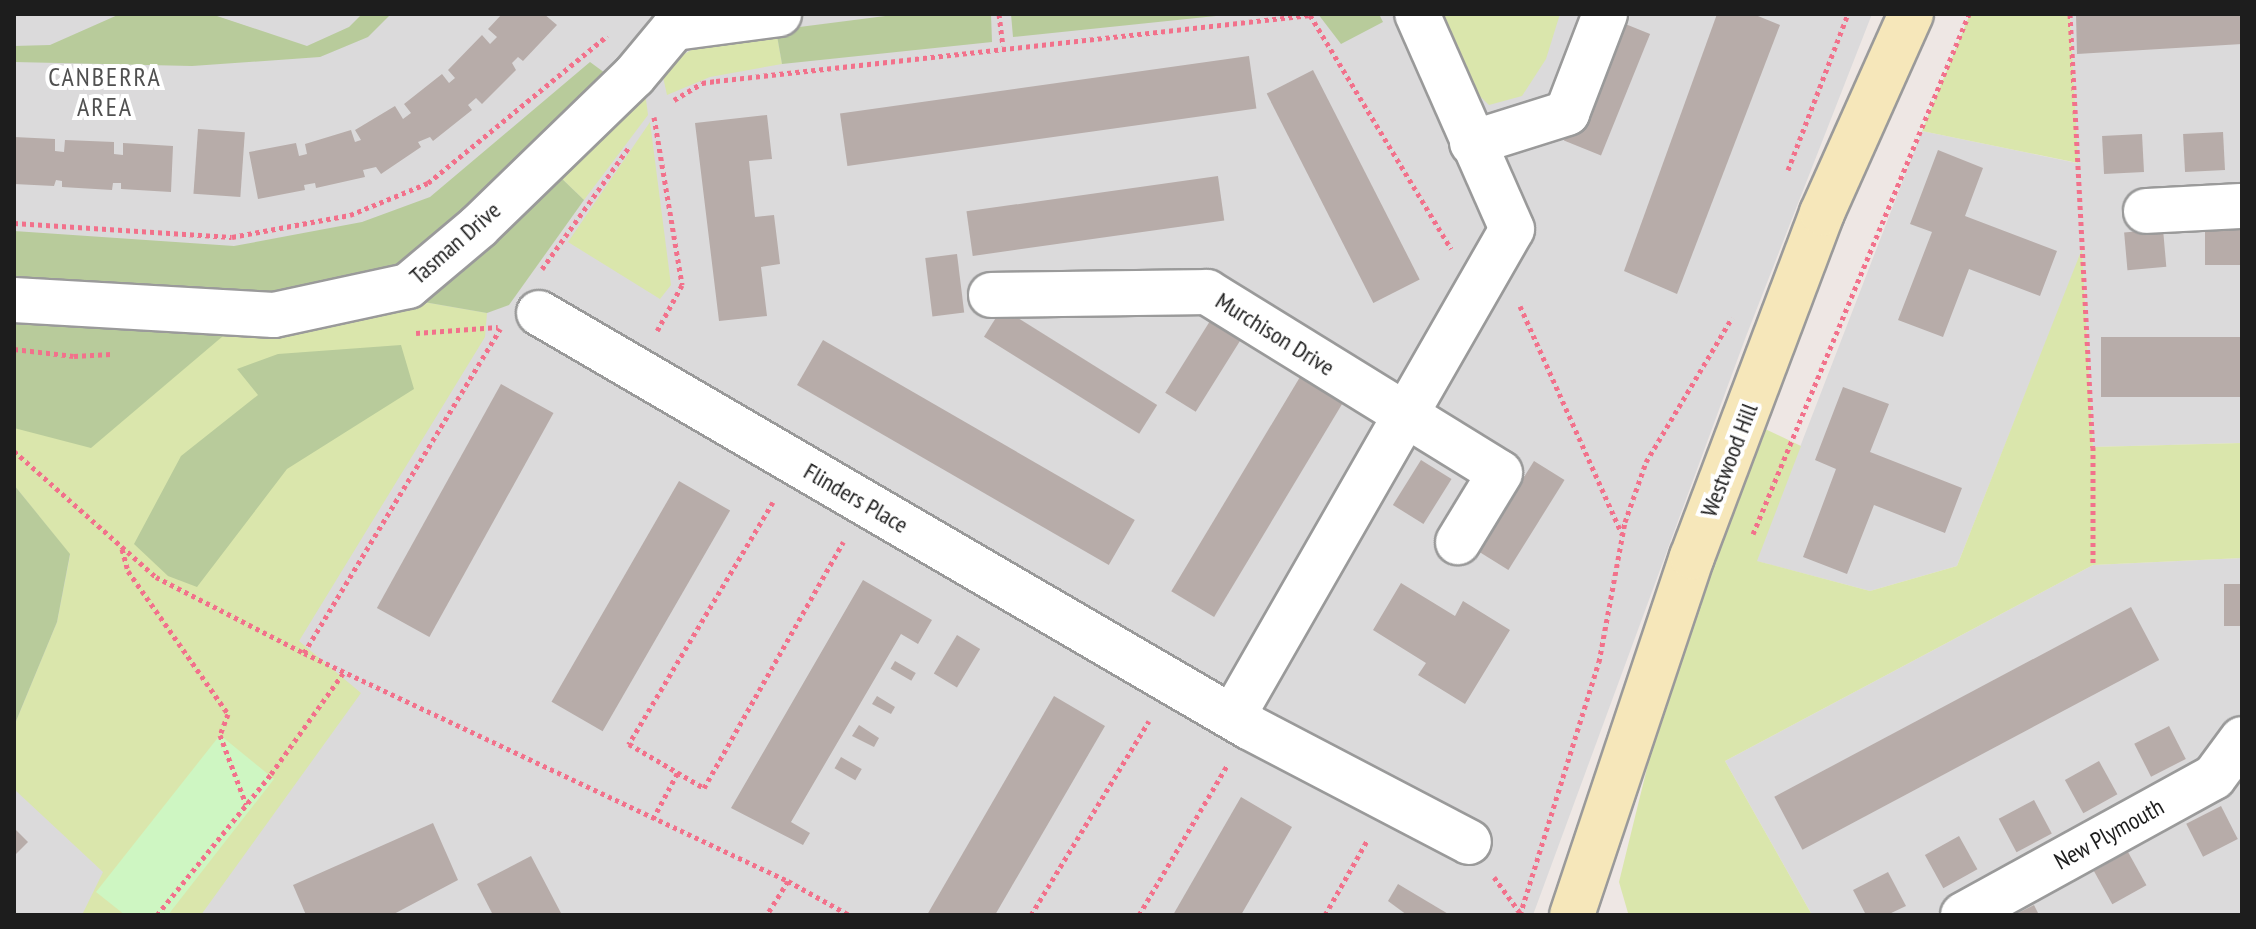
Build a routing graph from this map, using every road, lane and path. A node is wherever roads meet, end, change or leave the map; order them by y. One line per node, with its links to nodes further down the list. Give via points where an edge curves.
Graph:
1 (779, 14): 9 (street)
2 (999, 14): 10 (path)
3 (1417, 14): 14 (street)
4 (1605, 14): 14 (street, via 1567,113)
5 (1848, 14): 15 (path)
6 (1911, 14): 55 (street, Westwood Hill, via 1822,213 1697,543)
7 (1969, 14): 34 (path)
8 (2070, 14): 36 (path, via 2093,447)
9 (669, 21): 18 (path, via 601,37 428,183 350,215 232,237); 21 (street, Tasman Drive, via 634,76 478,227 408,286 274,315)
10 (1003, 46): 11 (path, via 702,83); 19 (path, via 1310,15)
11 (654, 113): 12 (path); 24 (path, via 682,285)
12 (645, 126)
13 (636, 139): 23 (path)
14 (1472, 143): 19 (street, via 1512,229)
15 (1782, 187)
16 (2242, 206): 17 (street)
17 (2146, 211)
18 (14, 223)
19 (1488, 276): 28 (street); 31 (path)
20 (991, 295): 28 (street, Murchison Drive, via 1207,292)
21 (14, 300)
22 (1738, 302): 31 (path, via 1646,462)
23 (522, 308): 25 (path); 37 (path); 39 (street, Flinders Place)
24 (666, 315)
25 (406, 334)
26 (14, 349): 27 (path, via 74,356)
27 (121, 353)
28 (1405, 414): 32 (street, Murchison Drive, via 1500,473); 40 (street)
29 (14, 451): 33 (path)
30 (770, 508): 42 (path, via 629,744)
31 (1622, 534): 54 (path, via 1599,662)
32 (1458, 542)
33 (122, 547): 37 (path, via 156,577); 43 (path, via 128,571 228,714 220,735)
34 (1746, 549)
35 (838, 553): 42 (path, via 704,788)
36 (2093, 565)
37 (304, 653): 38 (path)
38 (344, 672): 43 (path); 44 (path)
39 (1172, 683): 40 (street, Flinders Place); 51 (path)
40 (1241, 722): 46 (street, Flinders Place); 52 (path)
41 (2242, 739): 56 (street, New Plymouth, via 2214,777)
42 (678, 772): 44 (path)
43 (246, 805): 48 (path)
44 (653, 819): 47 (path)
45 (1375, 828): 53 (path)
46 (1469, 842)
47 (788, 881): 49 (path); 50 (path)
48 (157, 915)
49 (767, 915)
50 (849, 915)
51 (1031, 915)
52 (1139, 915)
53 (1325, 915)
54 (1521, 915)
55 (1572, 915)
56 (1963, 915)

